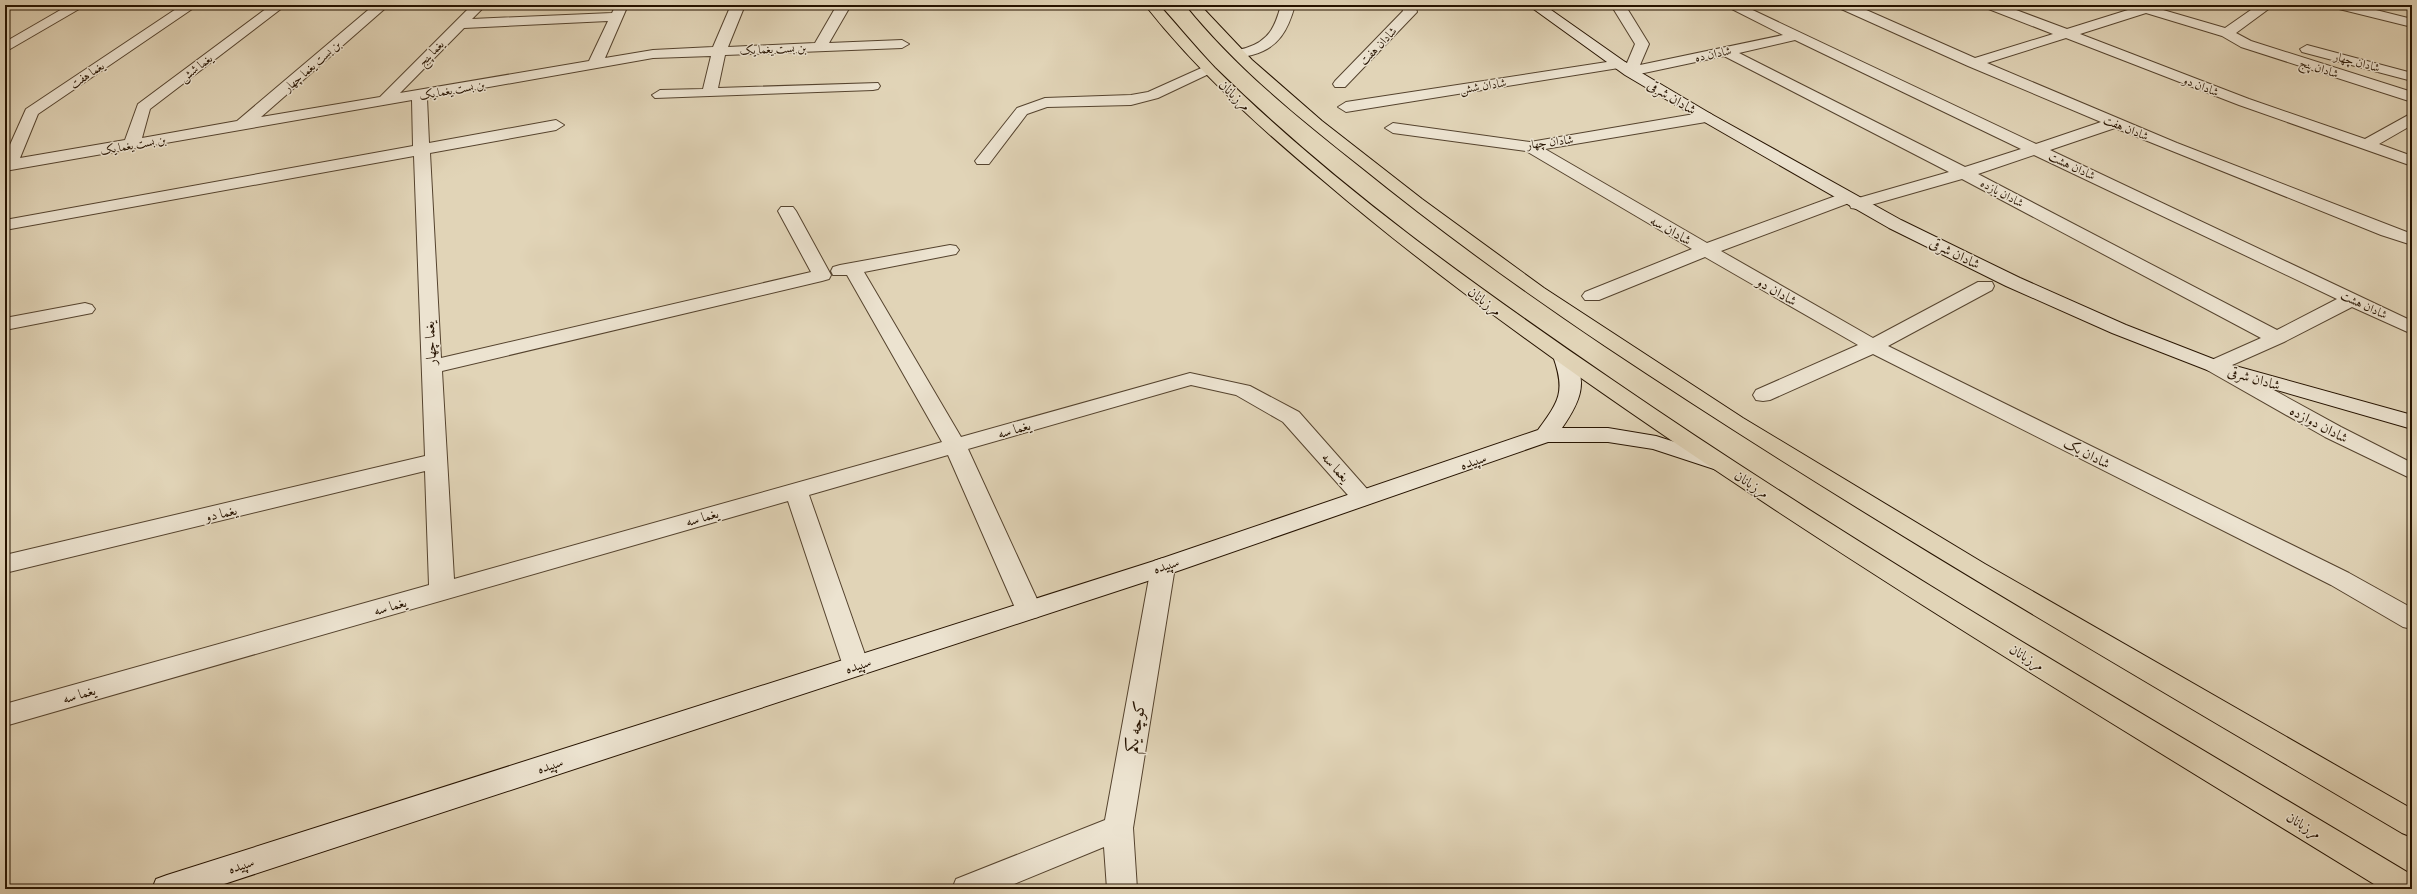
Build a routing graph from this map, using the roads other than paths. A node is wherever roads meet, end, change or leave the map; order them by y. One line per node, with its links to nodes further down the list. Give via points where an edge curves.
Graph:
1 (79, 5): 28 (street)
2 (191, 5): 59 (street, یغما هفت, via 31,112)
3 (279, 5): 52 (street, یغما شش, via 143,107)
4 (382, 5): 50 (street, بن بست یغما چهار)
5 (479, 5): 23 (street, یغما پنج)
6 (738, 5): 31 (street)
7 (844, 5): 29 (street)
8 (1152, 5): 36 (main road, مرزبانان)
9 (1193, 5): 32 (main road)
10 (1288, 5): 32 (street, via 1275,39 1262,49)
11 (1408, 5): 38 (street, شادان هفت, via 1410,12)
12 (1535, 5): 35 (street, شادان شرقی)
13 (1618, 5): 35 (street, via 1642,44)
14 (1731, 5): 26 (street, شادان هشت)
15 (1844, 5): 33 (street, شادان هفت)
16 (1991, 5): 25 (street, شادان دو)
17 (2131, 5): 20 (street)
18 (2267, 5): 24 (street)
19 (2340, 5): 22 (street)
20 (2146, 9): 24 (street); 25 (street)
21 (619, 11): 23 (street); 34 (street)
22 (2412, 23)
23 (460, 24): 44 (street, یغما پنج)
24 (2230, 31): 37 (street, شادان چهار); 43 (street, شادان پنج, via 2246,44)
25 (2065, 34): 33 (street); 53 (street, شادان دو)
26 (1796, 36): 30 (street, شادان ده); 56 (street, شادان هشت)
27 (902, 44): 29 (street, بن بست یغما یک)
28 (5, 48)
29 (819, 48): 31 (street, بن بست یغما یک)
30 (1725, 51): 35 (street, شادان ده); 60 (street, شادان یازده)
31 (719, 52): 34 (street, بن بست یغما یک, via 654,54); 40 (street)
32 (1239, 54): 96 (main road, via 1316,124 1423,208 1536,292 1735,423 1976,570)
33 (1973, 63): 48 (street, شادان هفت)
34 (595, 64): 42 (street, بن بست یغما یک)
35 (1625, 68): 45 (street, شادان شش); 46 (street, شادان شرقی)
36 (1208, 70): 57 (street, via 1152,94 1131,100 1044,103 1022,111); 77 (main road, مرزبانان, via 1276,133 1374,215 1494,308)
37 (2412, 76)
38 (1340, 84)
39 (873, 86): 40 (street)
40 (710, 93): 41 (street)
41 (660, 95)
42 (419, 96): 44 (street, بن بست یغما یک); 55 (street, یغما چهار)
43 (2412, 97)
44 (383, 102): 50 (street, بن بست یغما یک)
45 (1346, 107)
46 (1706, 117): 54 (street, شادان چهار); 61 (street, شادان شرقی)
47 (2412, 118): 53 (street)
48 (2115, 124): 56 (street); 64 (street, شادان هفت)
49 (556, 125): 55 (street)
50 (241, 126): 52 (street, بن بست یغما یک)
51 (1393, 128): 54 (street, شادان چهار)
52 (132, 145): 59 (street, بن بست یغما یک)
53 (2366, 145): 58 (street, شادان دو)
54 (1530, 147): 66 (street, شادان سه)
55 (422, 150): 63 (street); 79 (street, یغما چهار)
56 (2037, 150): 60 (street); 71 (street, شادان هشت)
57 (983, 161)
58 (2412, 161)
59 (7, 166)
60 (1964, 173): 61 (street); 75 (street, شادان یازده)
61 (1852, 201): 66 (street); 78 (street, شادان شرقی, via 2014,282 2119,329)
62 (787, 210): 68 (street)
63 (5, 225)
64 (2412, 240)
65 (950, 250): 67 (street)
66 (1706, 250): 70 (street, شادان سه); 76 (street, شادان دو)
67 (853, 268): 68 (street); 83 (street)
68 (822, 274): 79 (street)
69 (1985, 286): 76 (street)
70 (1592, 296)
71 (2352, 299): 74 (street, شادان هشت); 75 (street)
72 (85, 309): 73 (street)
73 (5, 324)
74 (2412, 328)
75 (2277, 338): 78 (street)
76 (1873, 346): 80 (street); 93 (street, شادان یک, via 2340,579)
77 (1563, 356): 82 (street, via 1571,376 1572,398); 85 (main road, مرزبانان)
78 (2214, 366): 81 (street, شادان شرقی); 86 (street, شادان دوازده, via 2333,432)
79 (432, 367): 84 (street, یغما چهار)
80 (1763, 395)
81 (2412, 422)
82 (1546, 435): 85 (street, سپیده, via 1608,435 1656,443); 88 (street, سپیده)
83 (955, 446): 87 (street, یغما سه); 88 (street, یغما سه, via 1190,379 1244,390 1291,417); 92 (street)
84 (436, 461): 89 (street, یغما دو); 91 (street, یغما چهار)
85 (1724, 466): 101 (main road, مرزبانان, via 1936,602)
86 (2412, 472)
87 (796, 491): 91 (street, یغما سه); 94 (street)
88 (1363, 498): 90 (street, سپیده)
89 (5, 564)
90 (1163, 567): 92 (street, سپیده); 97 (street, کوچه یکم)
91 (442, 591): 95 (street, یغما سه)
92 (1029, 610): 94 (street, سپیده)
93 (2412, 620)
94 (856, 666): 98 (street, سپیده)
95 (5, 715)
96 (2412, 824)
97 (1118, 828): 99 (street); 100 (street, کوچه یکم)
98 (167, 889)
99 (967, 889)
100 (1122, 889)
101 (2409, 889)

